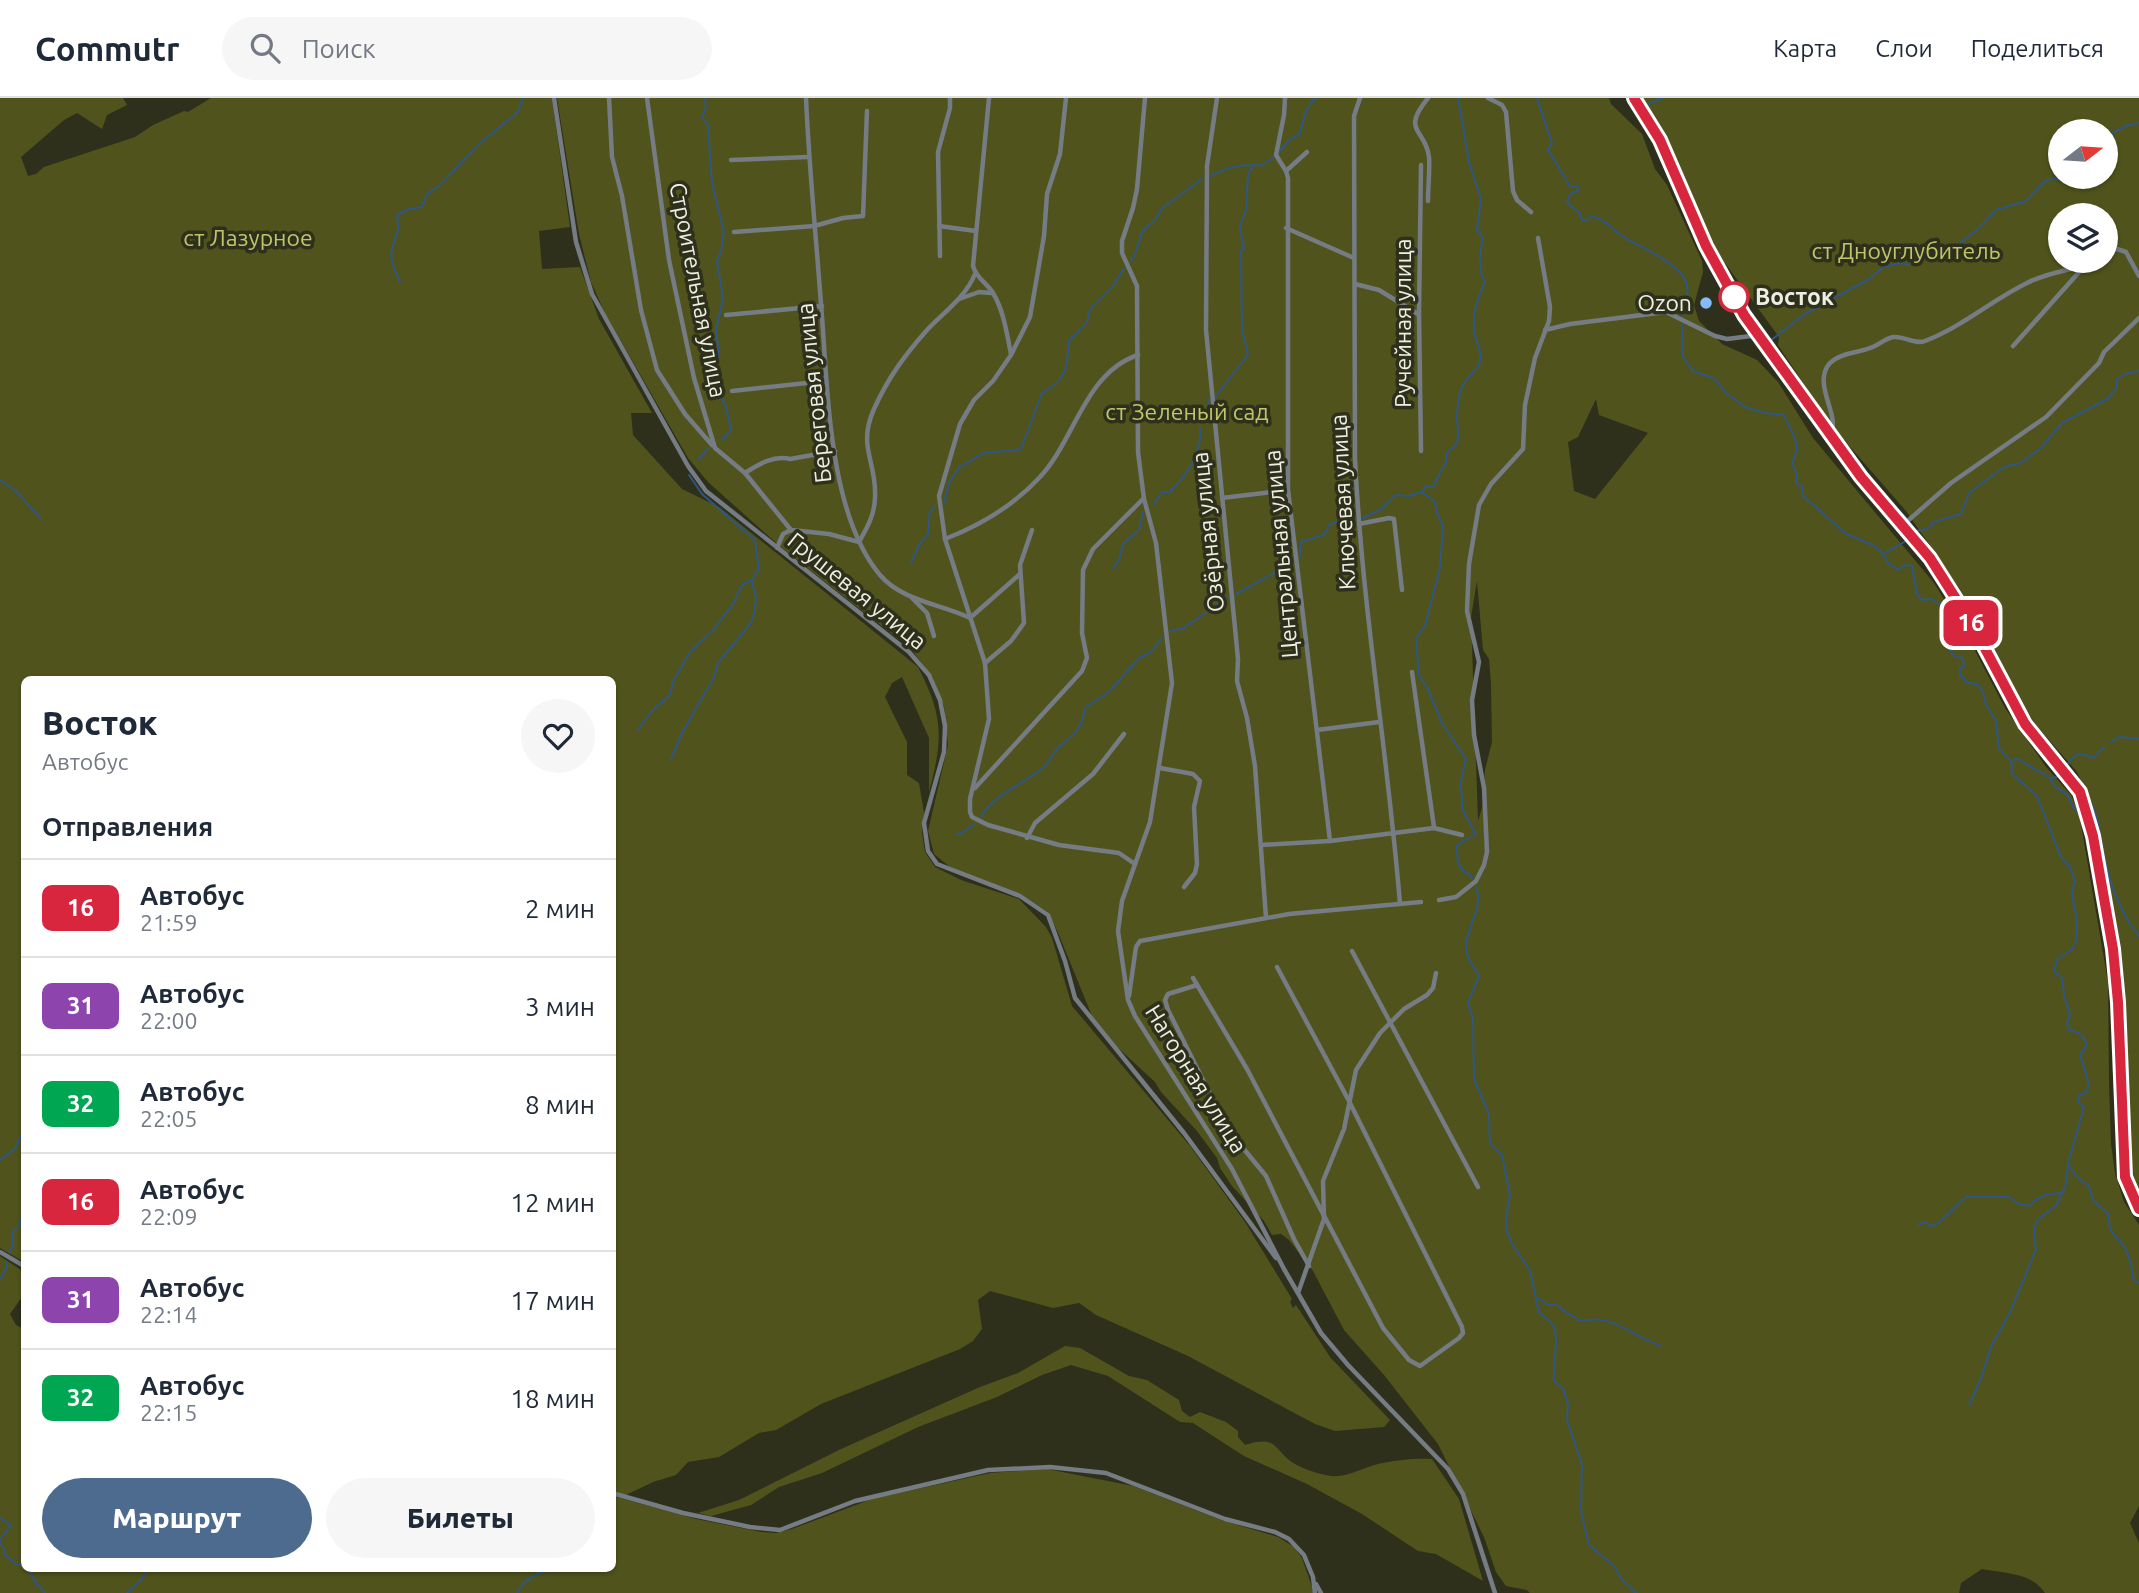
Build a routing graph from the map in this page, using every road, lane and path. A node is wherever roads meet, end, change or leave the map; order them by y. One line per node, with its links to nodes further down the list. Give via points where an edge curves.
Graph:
1 (554, 98): 64 (street, Грушевая улица, via 576,242 592,294 706,491)
2 (609, 98): 51 (street, via 612,157 657,370 685,414)
3 (647, 98): 51 (street, Строительная улица, via 669,260 694,378)
4 (806, 98): 17 (street, Береговая улица)
5 (950, 98): 24 (street, via 938,152)
6 (989, 98): 26 (street)
7 (1066, 98): 46 (street, via 1030,317)
8 (1145, 98): 47 (street, Нагорная улица, via 1137,189 1122,241 1122,253 1137,286)
9 (1217, 98): 56 (street, Озёрная улица, via 1207,166 1206,330)
10 (1285, 98): 20 (street, Центральная улица, via 1276,155)
11 (1360, 98): 31 (street, Ключевая улица, via 1354,116)
12 (1428, 98): 21 (street, via 1415,118 1415,130 1429,155)
13 (1488, 98): 22 (street, via 1506,111 1513,191)
14 (1634, 98): 44 (street, via 1660,140 1706,246)
15 (867, 111): 23 (street, via 863,216)
16 (1307, 152): 20 (street)
17 (808, 157): 18 (street); 23 (street, Береговая улица)
18 (730, 160)
19 (1421, 165): 40 (street, Ручейная улица)
20 (1286, 171): 25 (street, Центральная улица)
21 (1428, 201)
22 (1531, 212)
23 (814, 226): 27 (street); 39 (street, Береговая улица)
24 (939, 226): 26 (street); 30 (street)
25 (1286, 228): 31 (street); 55 (street, Центральная улица)
26 (976, 231): 34 (street)
27 (734, 232)
28 (1538, 238): 43 (street, via 1550,307)
29 (2118, 249): 35 (street, via 2126,252)
30 (940, 256)
31 (1354, 258): 36 (street, Ключевая улица)
32 (2058, 273): 50 (street, via 2029,281 1921,343 1891,337 1830,363 1825,388 1835,422)
33 (2077, 273): 45 (street)
34 (975, 274): 37 (street); 38 (street)
35 (2139, 276)
36 (1355, 284): 40 (street, via 1379,290); 58 (street, Ключевая улица)
37 (995, 296): 38 (street, via 984,291); 46 (street)
38 (959, 299): 63 (street, via 891,373 872,412 865,436 876,496 872,519)
39 (821, 306): 41 (street); 48 (street, Береговая улица)
40 (1419, 314): 53 (street, Ручейная улица)
41 (726, 315)
42 (2139, 317): 59 (street, via 2046,417 1951,483)
43 (1545, 330): 44 (street, via 1666,312 1716,337); 85 (street, via 1525,404 1524,449 1490,484 1479,505 1469,564 1467,611 1479,662 1472,700 1474,735 1484,788 1487,852 1476,881 1456,897)
44 (1759, 335): 50 (street)
45 (2012, 346)
46 (1011, 355): 62 (street, via 960,424 939,496)
47 (1138, 355): 57 (street, Нагорная улица, via 1138,452); 62 (street, via 1122,360 1091,393 1040,477 1001,512)
48 (825, 381): 49 (street); 52 (street, Береговая улица)
49 (732, 391)
50 (1830, 435): 59 (street)
51 (715, 448): 54 (street)
52 (835, 451): 54 (street, via 769,460); 63 (street, Береговая улица)
53 (1421, 451)
54 (745, 473): 60 (street)
55 (1288, 490): 56 (street); 73 (street, Центральная улица)
56 (1222, 498): 82 (street, Озёрная улица, via 1237,681 1253,748)
57 (1144, 499): 75 (street, Нагорная улица, via 1156,543 1172,683); 76 (street, via 1093,549 1083,570 1082,633 1087,658 1082,671)
58 (1359, 524): 66 (street, via 1394,519); 72 (street, Ключевая улица)
59 (1903, 525): 98 (street, via 1954,592 2025,724 2076,784 2089,815 2116,974 2125,1177)
60 (791, 530): 63 (street); 64 (street, via 783,534)
61 (1032, 530): 65 (street)
62 (945, 539): 68 (street)
63 (859, 542): 67 (street, Береговая улица, via 879,574)
64 (777, 548): 103 (street, Грушевая улица, via 909,652 929,675 945,726 944,752 924,823 928,851 937,864 1020,896 1048,915 1075,998 1184,1133)
65 (1020, 574): 68 (street); 70 (street, via 1024,623)
66 (1402, 590)
67 (909, 595): 68 (street, Береговая улица); 69 (street, via 927,613)
68 (970, 618): 70 (street)
69 (934, 636)
70 (985, 663): 76 (street, via 989,719)
71 (1412, 672): 77 (street)
72 (1379, 722): 73 (street); 78 (street, Ключевая улица)
73 (1317, 730): 81 (street, Центральная улица)
74 (1124, 734): 80 (street, via 1093,774 1035,823)
75 (1160, 768): 83 (street, Нагорная улица, via 1150,822); 84 (street, via 1193,774 1200,781 1194,807 1197,864)
76 (973, 790): 80 (street, via 972,817)
77 (1434, 828): 78 (street); 79 (street)
78 (1395, 832): 81 (street); 87 (street, Ключевая улица)
79 (1462, 835)
80 (1027, 838): 83 (street, via 1119,853)
81 (1330, 841): 82 (street)
82 (1261, 845): 88 (street, Озёрная улица)
83 (1135, 864): 94 (street, Нагорная улица, via 1122,901 1118,931)
84 (1184, 887)
85 (1439, 900)
86 (1421, 902): 87 (street)
87 (1401, 904): 88 (street)
88 (1265, 918): 94 (street, via 1140,941)
89 (1352, 951): 95 (street)
90 (1277, 967): 96 (street)
91 (1436, 973): 95 (street, via 1427,995)
92 (1193, 978): 93 (street)
93 (1197, 985): 99 (street, via 1308,1181); 102 (street, via 1168,994 1168,1010 1213,1100 1266,1176)
94 (1128, 1000): 103 (street, Нагорная улица, via 1232,1169)
95 (1391, 1023): 96 (street, via 1356,1070); 97 (street)
96 (1349, 1101): 99 (street, via 1344,1129 1323,1181); 99 (street, via 1462,1327 1459,1338 1420,1366 1409,1360 1382,1328)
97 (1478, 1186)
98 (2139, 1209)
99 (1324, 1219): 102 (street)
100 (0, 1252): 101 (street)
101 (21, 1264)
102 (1309, 1266): 104 (street)
103 (1283, 1269): 104 (street, Нагорная улица)
104 (1298, 1294): 109 (street, Нагорная улица, via 1321,1333 1348,1365 1448,1469 1466,1503)
105 (616, 1494): 106 (street, via 683,1513 780,1530 855,1502 988,1470 1050,1467 1106,1473 1289,1539 1304,1555)
106 (1313, 1577): 107 (street); 108 (street)
107 (1315, 1593)
108 (1321, 1593)
109 (1495, 1593)

